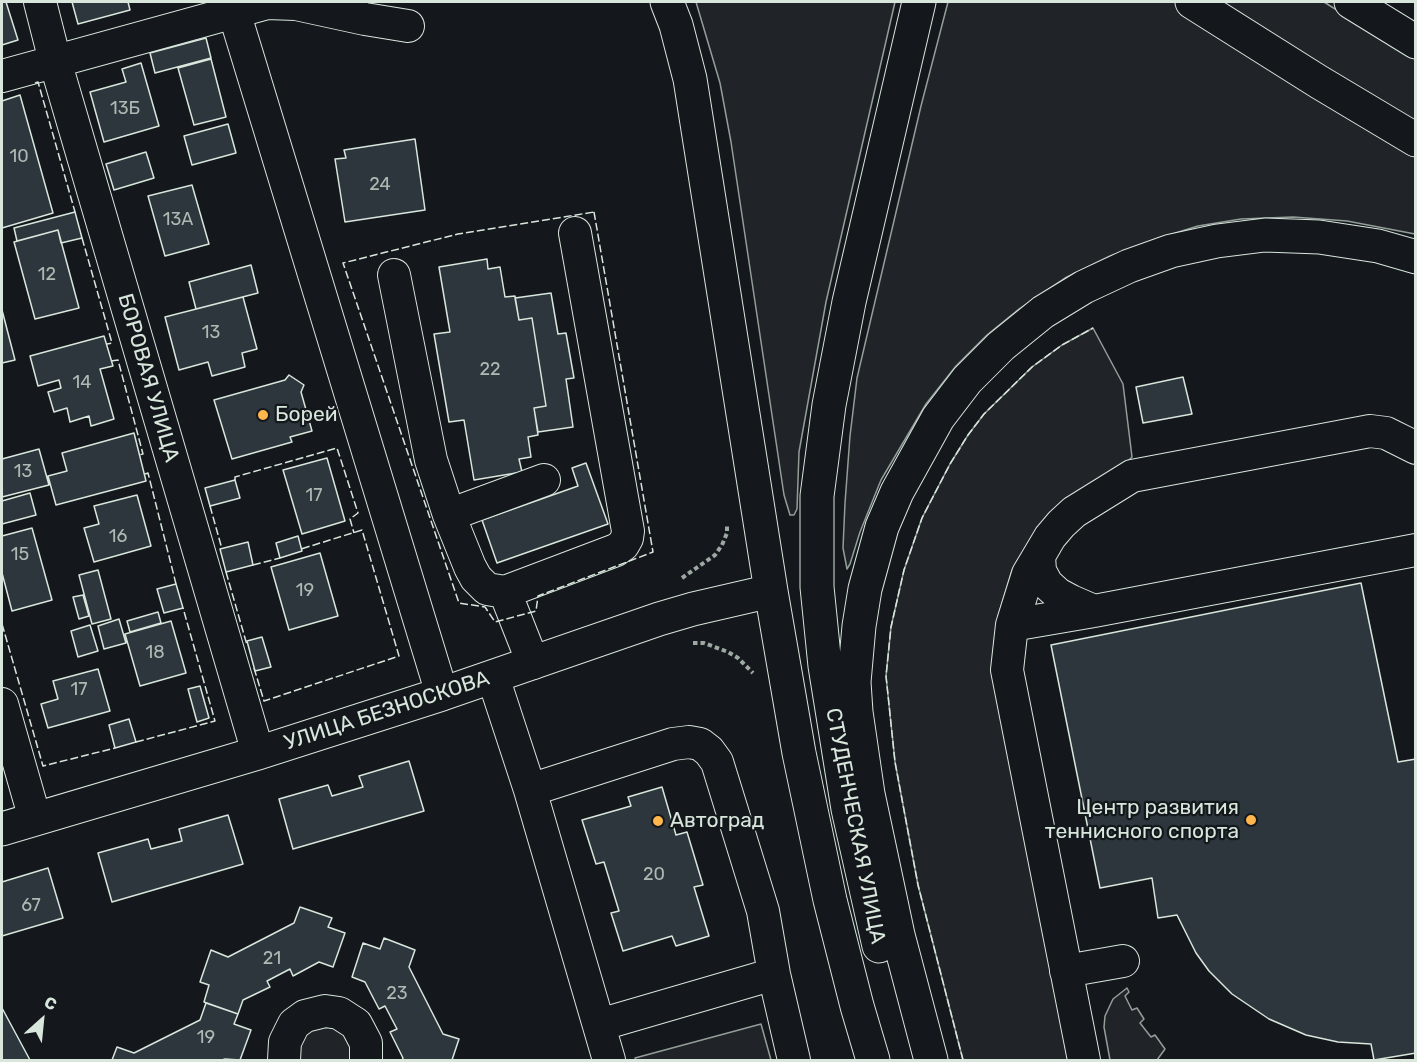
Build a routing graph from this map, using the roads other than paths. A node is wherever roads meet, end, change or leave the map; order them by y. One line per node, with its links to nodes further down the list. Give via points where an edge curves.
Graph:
1 (40, 2): 9 (street, БОРОВАЯ УЛИЦА)
2 (668, 2): 20 (main road, СТУДЕНЧЕСКАЯ УЛИЦА, via 690,79)
3 (919, 2): 41 (main road, СТУДЕНЧЕСКАЯ УЛИЦА, via 849,302 817,496 817,587 825,666 848,809 866,895)
4 (1192, 2): 11 (main road)
5 (1351, 2): 8 (main road)
6 (232, 7): 7 (street, via 296,4); 9 (street); 26 (street)
7 (408, 26)
8 (1416, 42)
9 (55, 61): 10 (street); 28 (street, БОРОВАЯ УЛИЦА)
10 (2, 76)
11 (1416, 140)
12 (575, 233): 21 (street, via 627,538 616,550)
13 (1416, 257): 42 (main road, via 1378,246 1319,237 1265,236 1171,251 1084,287 1043,312 967,380 938,418 882,527 864,598 854,682 868,794 898,935)
14 (394, 275): 17 (street, via 431,460)
15 (1416, 448): 18 (street, via 1386,433 1370,430 1151,471 1116,484 1074,512)
16 (544, 480): 17 (street)
17 (449, 515): 21 (street, via 476,578 487,589)
18 (1050, 537): 22 (street, via 1039,556 1040,571 1047,584 1058,594); 23 (street, via 1028,574)
19 (1416, 550): 22 (street)
20 (771, 591): 24 (main road, УЛИЦА БЕЗНОСКОВА, via 693,609); 40 (main road, СТУДЕНЧЕСКАЯ УЛИЦА, via 828,890)
21 (505, 592): 24 (street)
22 (1094, 611): 23 (street)
23 (1012, 625): 33 (street, via 1007,670)
24 (533, 663): 25 (main road, УЛИЦА БЕЗНОСКОВА)
25 (493, 677): 26 (main road, УЛИЦА БЕЗНОСКОВА); 29 (street)
26 (442, 694): 28 (main road, УЛИЦА БЕЗНОСКОВА)
27 (2, 704): 30 (street)
28 (258, 753): 30 (main road, УЛИЦА БЕЗНОСКОВА)
29 (530, 790): 34 (street, via 673,744 700,744 717,762 763,911); 35 (street)
30 (35, 819): 31 (main road, УЛИЦА БЕЗНОСКОВА)
31 (2, 829)
32 (1124, 961): 33 (street)
33 (1066, 972): 43 (street)
34 (774, 974): 35 (street); 39 (street)
35 (599, 1025): 38 (street)
36 (284, 1060): 37 (street, via 285,1042 294,1024 305,1016 325,1011 339,1013 356,1024 366,1043)
37 (366, 1060)
38 (609, 1060)
39 (794, 1060)
40 (873, 1060)
41 (911, 1060)
42 (931, 1060)
43 (1084, 1060)

